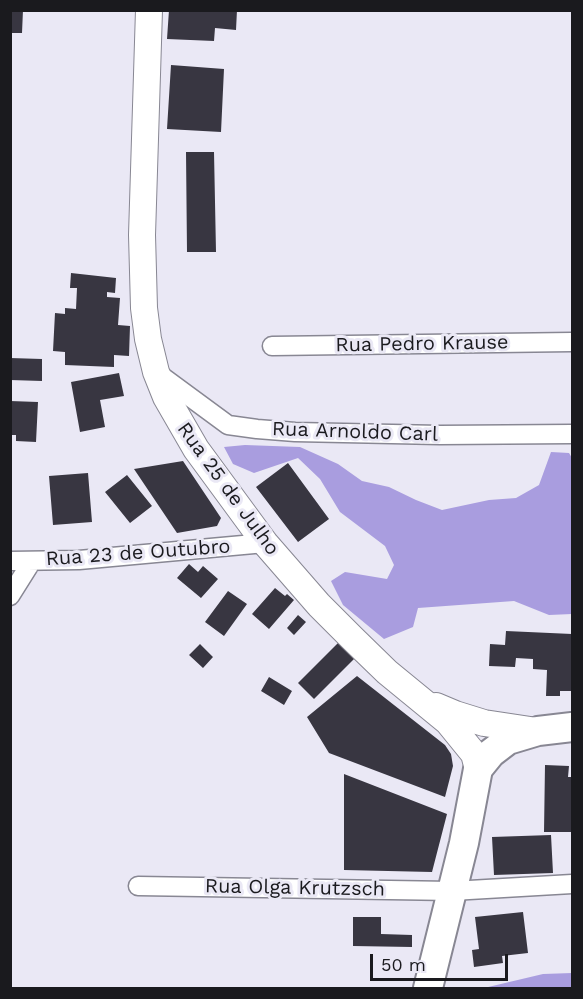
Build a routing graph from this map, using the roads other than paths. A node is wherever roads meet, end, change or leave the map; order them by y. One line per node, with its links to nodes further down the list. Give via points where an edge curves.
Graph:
1 (149, 10): 4 (main road, Rua 25 de Julho, via 142,235 144,308)
2 (573, 342): 3 (street, Rua Pedro Krause)
3 (272, 346)
4 (156, 372): 5 (street, Rua Arnoldo Carl, via 228,425 295,432); 6 (main road, Rua 25 de Julho, via 178,422)
5 (573, 435)
6 (265, 543): 8 (street, Rua 23 de Outubro, via 125,557); 10 (main road, Rua 25 de Julho, via 352,638)
7 (10, 561): 8 (street, Rua 23 de Outubro)
8 (32, 561): 9 (street)
9 (10, 596)
10 (420, 698): 12 (main road, Rua 25 de Julho, via 484,723); 13 (main road, Rua 25 de Julho, via 464,741 474,754)
11 (573, 727): 12 (main road, Rua 25 de Julho)
12 (538, 731): 13 (main road, via 508,740)
13 (478, 769): 16 (main road)
14 (573, 884): 16 (street, Rua Olga Krutzsch)
15 (138, 886): 16 (street, Rua Olga Krutzsch)
16 (453, 891): 17 (main road)
17 (428, 988)

